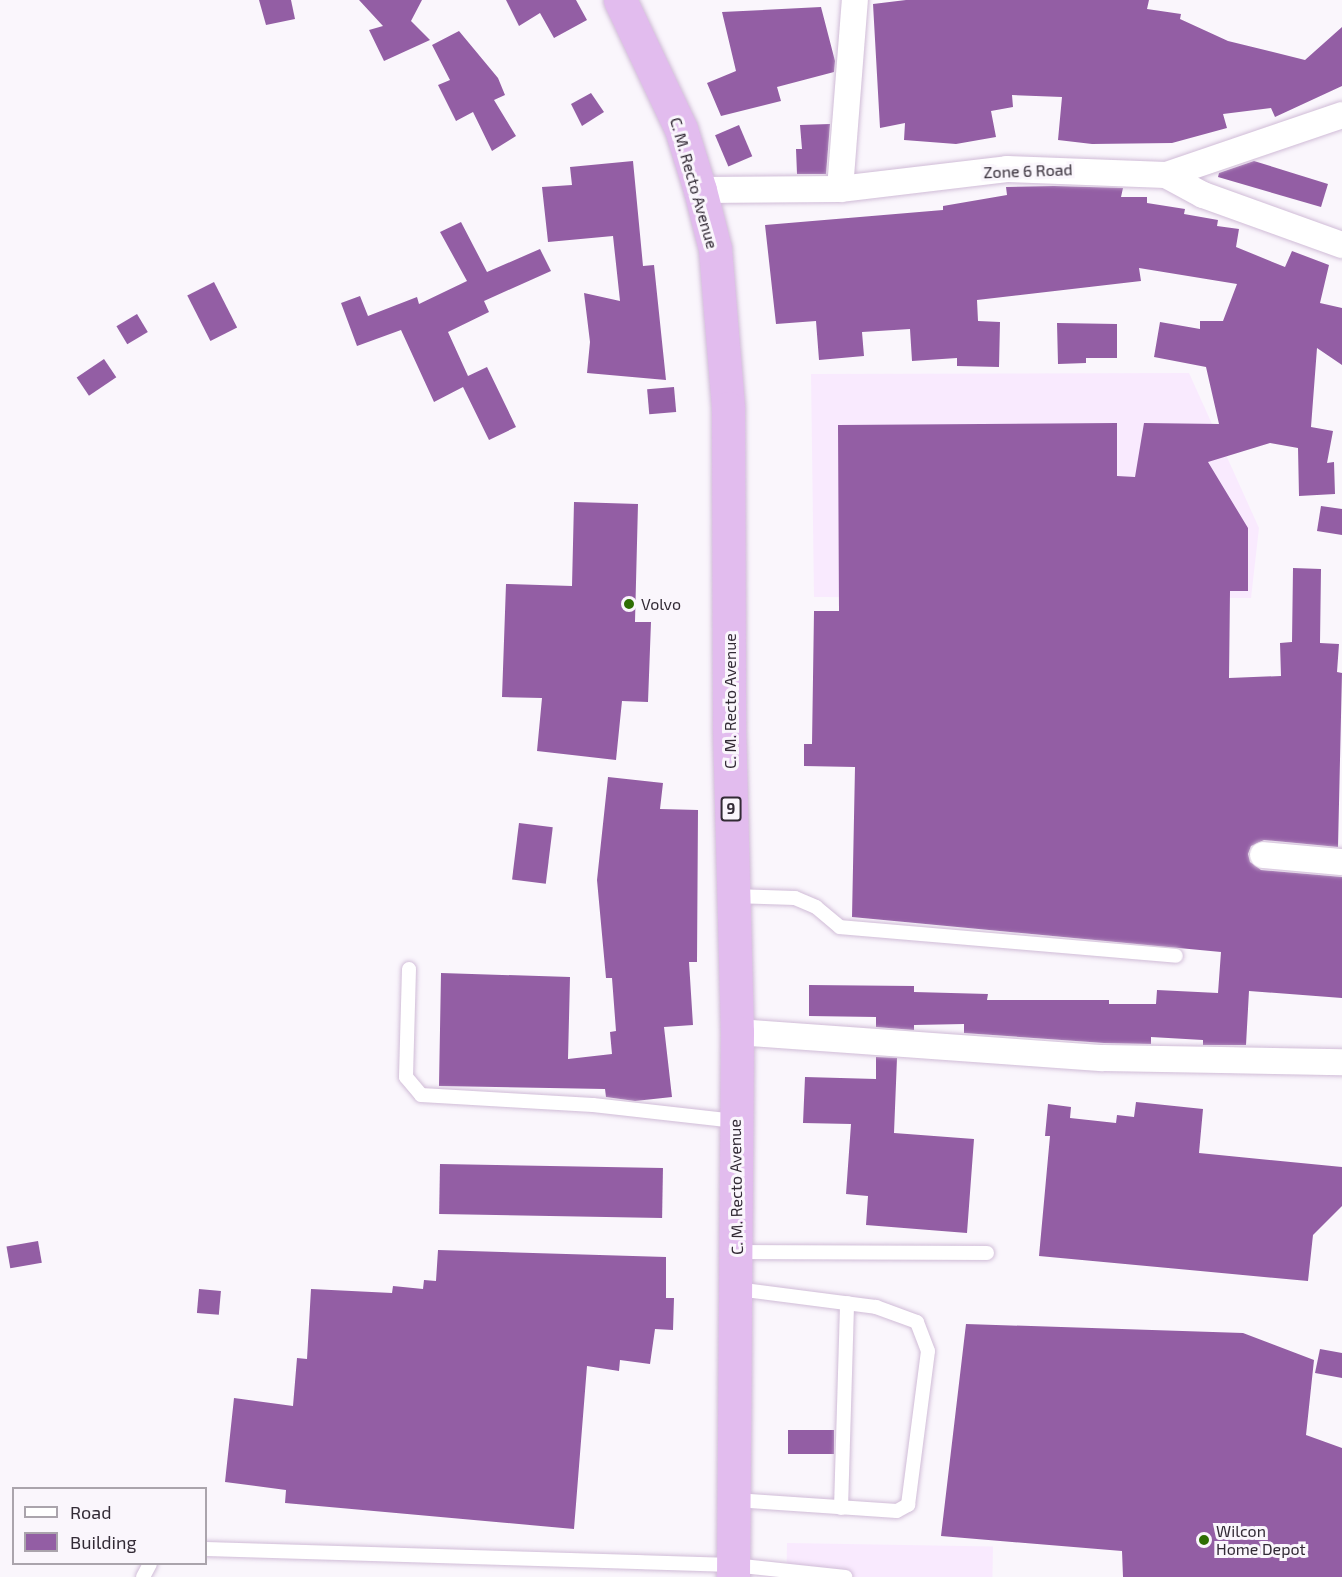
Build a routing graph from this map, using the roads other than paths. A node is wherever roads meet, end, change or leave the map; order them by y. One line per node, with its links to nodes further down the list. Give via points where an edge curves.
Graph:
1 (620, 0): 4 (highway, C. M. Recto Avenue / 9)
2 (630, 0): 4 (highway, C. M. Recto Avenue / 9)
3 (855, 0): 7 (street)
4 (648, 53): 8 (highway, C. M. Recto Avenue / 9, via 681,129)
5 (1342, 114): 6 (street)
6 (1167, 175): 7 (street, Zone 6 Road, via 1007,169); 9 (street, Zone 6 Road, via 1203,195)
7 (840, 189): 8 (street, Zone 6 Road)
8 (700, 190): 12 (highway, C. M. Recto Avenue / 9, via 715,249 728,408)
9 (1342, 245)
10 (1263, 855): 11 (street)
11 (1342, 862)
12 (732, 896): 13 (lane, via 795,898 816,907 840,927); 15 (highway, C. M. Recto Avenue / 9)
13 (1176, 956)
14 (409, 969): 17 (lane, via 406,1077 421,1095 593,1105)
15 (736, 1032): 16 (street, via 1103,1058); 17 (highway, C. M. Recto Avenue / 9)
16 (1342, 1062)
17 (735, 1121): 18 (highway, C. M. Recto Avenue / 9)
18 (737, 1252): 19 (lane); 20 (highway, C. M. Recto Avenue / 9)
19 (987, 1253)
20 (737, 1289): 21 (lane); 22 (highway, C. M. Recto Avenue / 9)
21 (847, 1303): 23 (lane); 23 (lane, via 876,1307 917,1322 928,1351 908,1505 897,1511)
22 (735, 1500): 23 (lane); 25 (highway, C. M. Recto Avenue / 9)
23 (841, 1508)
24 (207, 1549): 25 (lane)
25 (733, 1571): 26 (lane)
26 (845, 1577)

